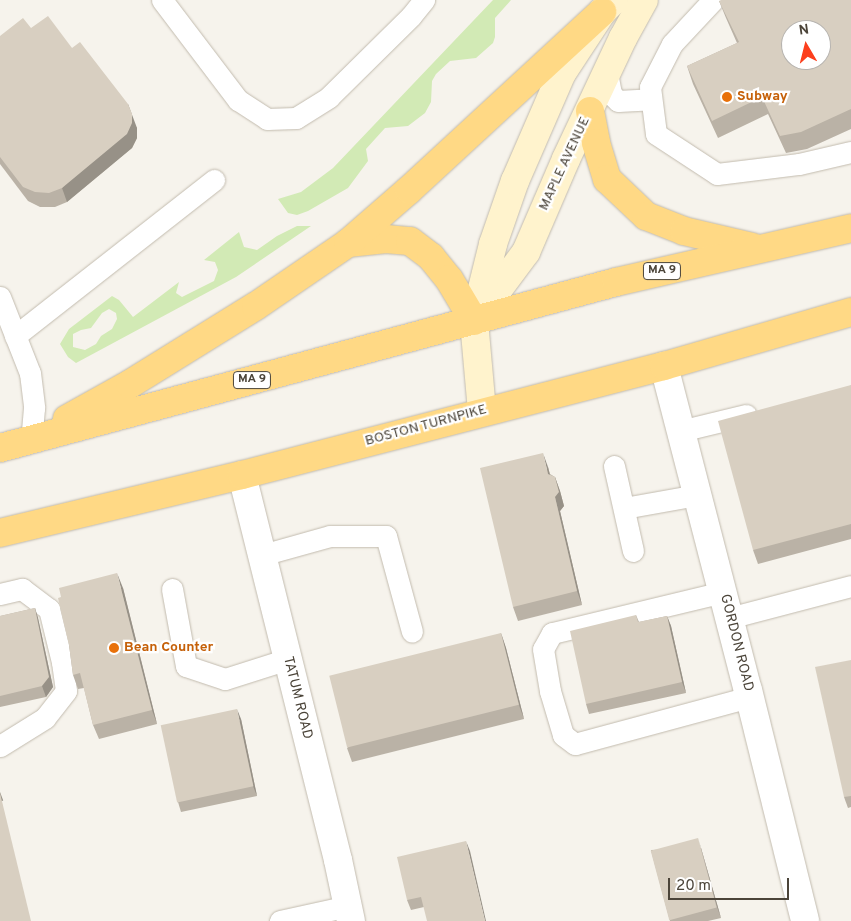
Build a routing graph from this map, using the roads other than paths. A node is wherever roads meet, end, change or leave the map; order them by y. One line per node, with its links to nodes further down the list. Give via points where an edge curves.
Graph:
1 (162, 0): 2 (lane, via 238,100 267,119 296,118 329,97)
2 (424, 0)
3 (644, 0): 6 (main road, MAPLE AVENUE)
4 (712, 0): 7 (lane, via 672,44 650,87)
5 (608, 6): 12 (highway); 16 (main road, via 562,73 515,181 493,244)
6 (607, 73): 7 (lane, via 611,94 618,101); 8 (main road, MAPLE AVENUE)
7 (651, 99): 9 (lane, via 656,134 717,174 800,164)
8 (590, 110): 13 (highway, via 607,179 646,216 684,232); 16 (main road, MAPLE AVENUE, via 526,252)
9 (851, 152)
10 (214, 180): 17 (lane)
11 (851, 228): 13 (highway, MA 9)
12 (348, 244): 16 (highway, via 386,239 410,241 431,257 449,279); 22 (highway, via 138,379)
13 (758, 248): 16 (highway, MA 9)
14 (0, 298): 17 (lane)
15 (851, 312): 18 (highway, BOSTON TURNPIKE)
16 (474, 321): 20 (main road); 22 (highway, MA 9)
17 (15, 336): 22 (lane, via 30,373 34,408)
18 (664, 366): 20 (highway, BOSTON TURNPIKE); 21 (street, GORDON ROAD)
19 (766, 410): 21 (lane)
20 (482, 411): 25 (highway, BOSTON TURNPIKE)
21 (680, 431): 26 (street, GORDON ROAD)
22 (31, 440): 23 (highway, MA 9)
23 (0, 448)
24 (614, 466): 27 (lane)
25 (242, 475): 28 (highway, BOSTON TURNPIKE); 30 (street, TATUM ROAD)
26 (697, 495): 27 (lane); 33 (street, GORDON ROAD)
27 (624, 508): 29 (lane)
28 (0, 533)
29 (633, 551)
30 (262, 555): 36 (lane, via 330,536 386,536); 37 (street, TATUM ROAD)
31 (851, 586): 35 (lane)
32 (172, 589): 37 (lane, via 186,666 226,679)
33 (723, 592): 35 (street, GORDON ROAD); 38 (lane, via 552,633 543,649 550,691 563,735 575,744)
34 (0, 594): 39 (lane, via 22,589 48,609 66,691 45,718)
35 (729, 618): 38 (street, GORDON ROAD)
36 (412, 632)
37 (288, 659): 40 (street, TATUM ROAD)
38 (750, 697): 42 (street, GORDON ROAD)
39 (0, 746)
40 (350, 914): 41 (lane)
41 (280, 921)
42 (805, 921)

